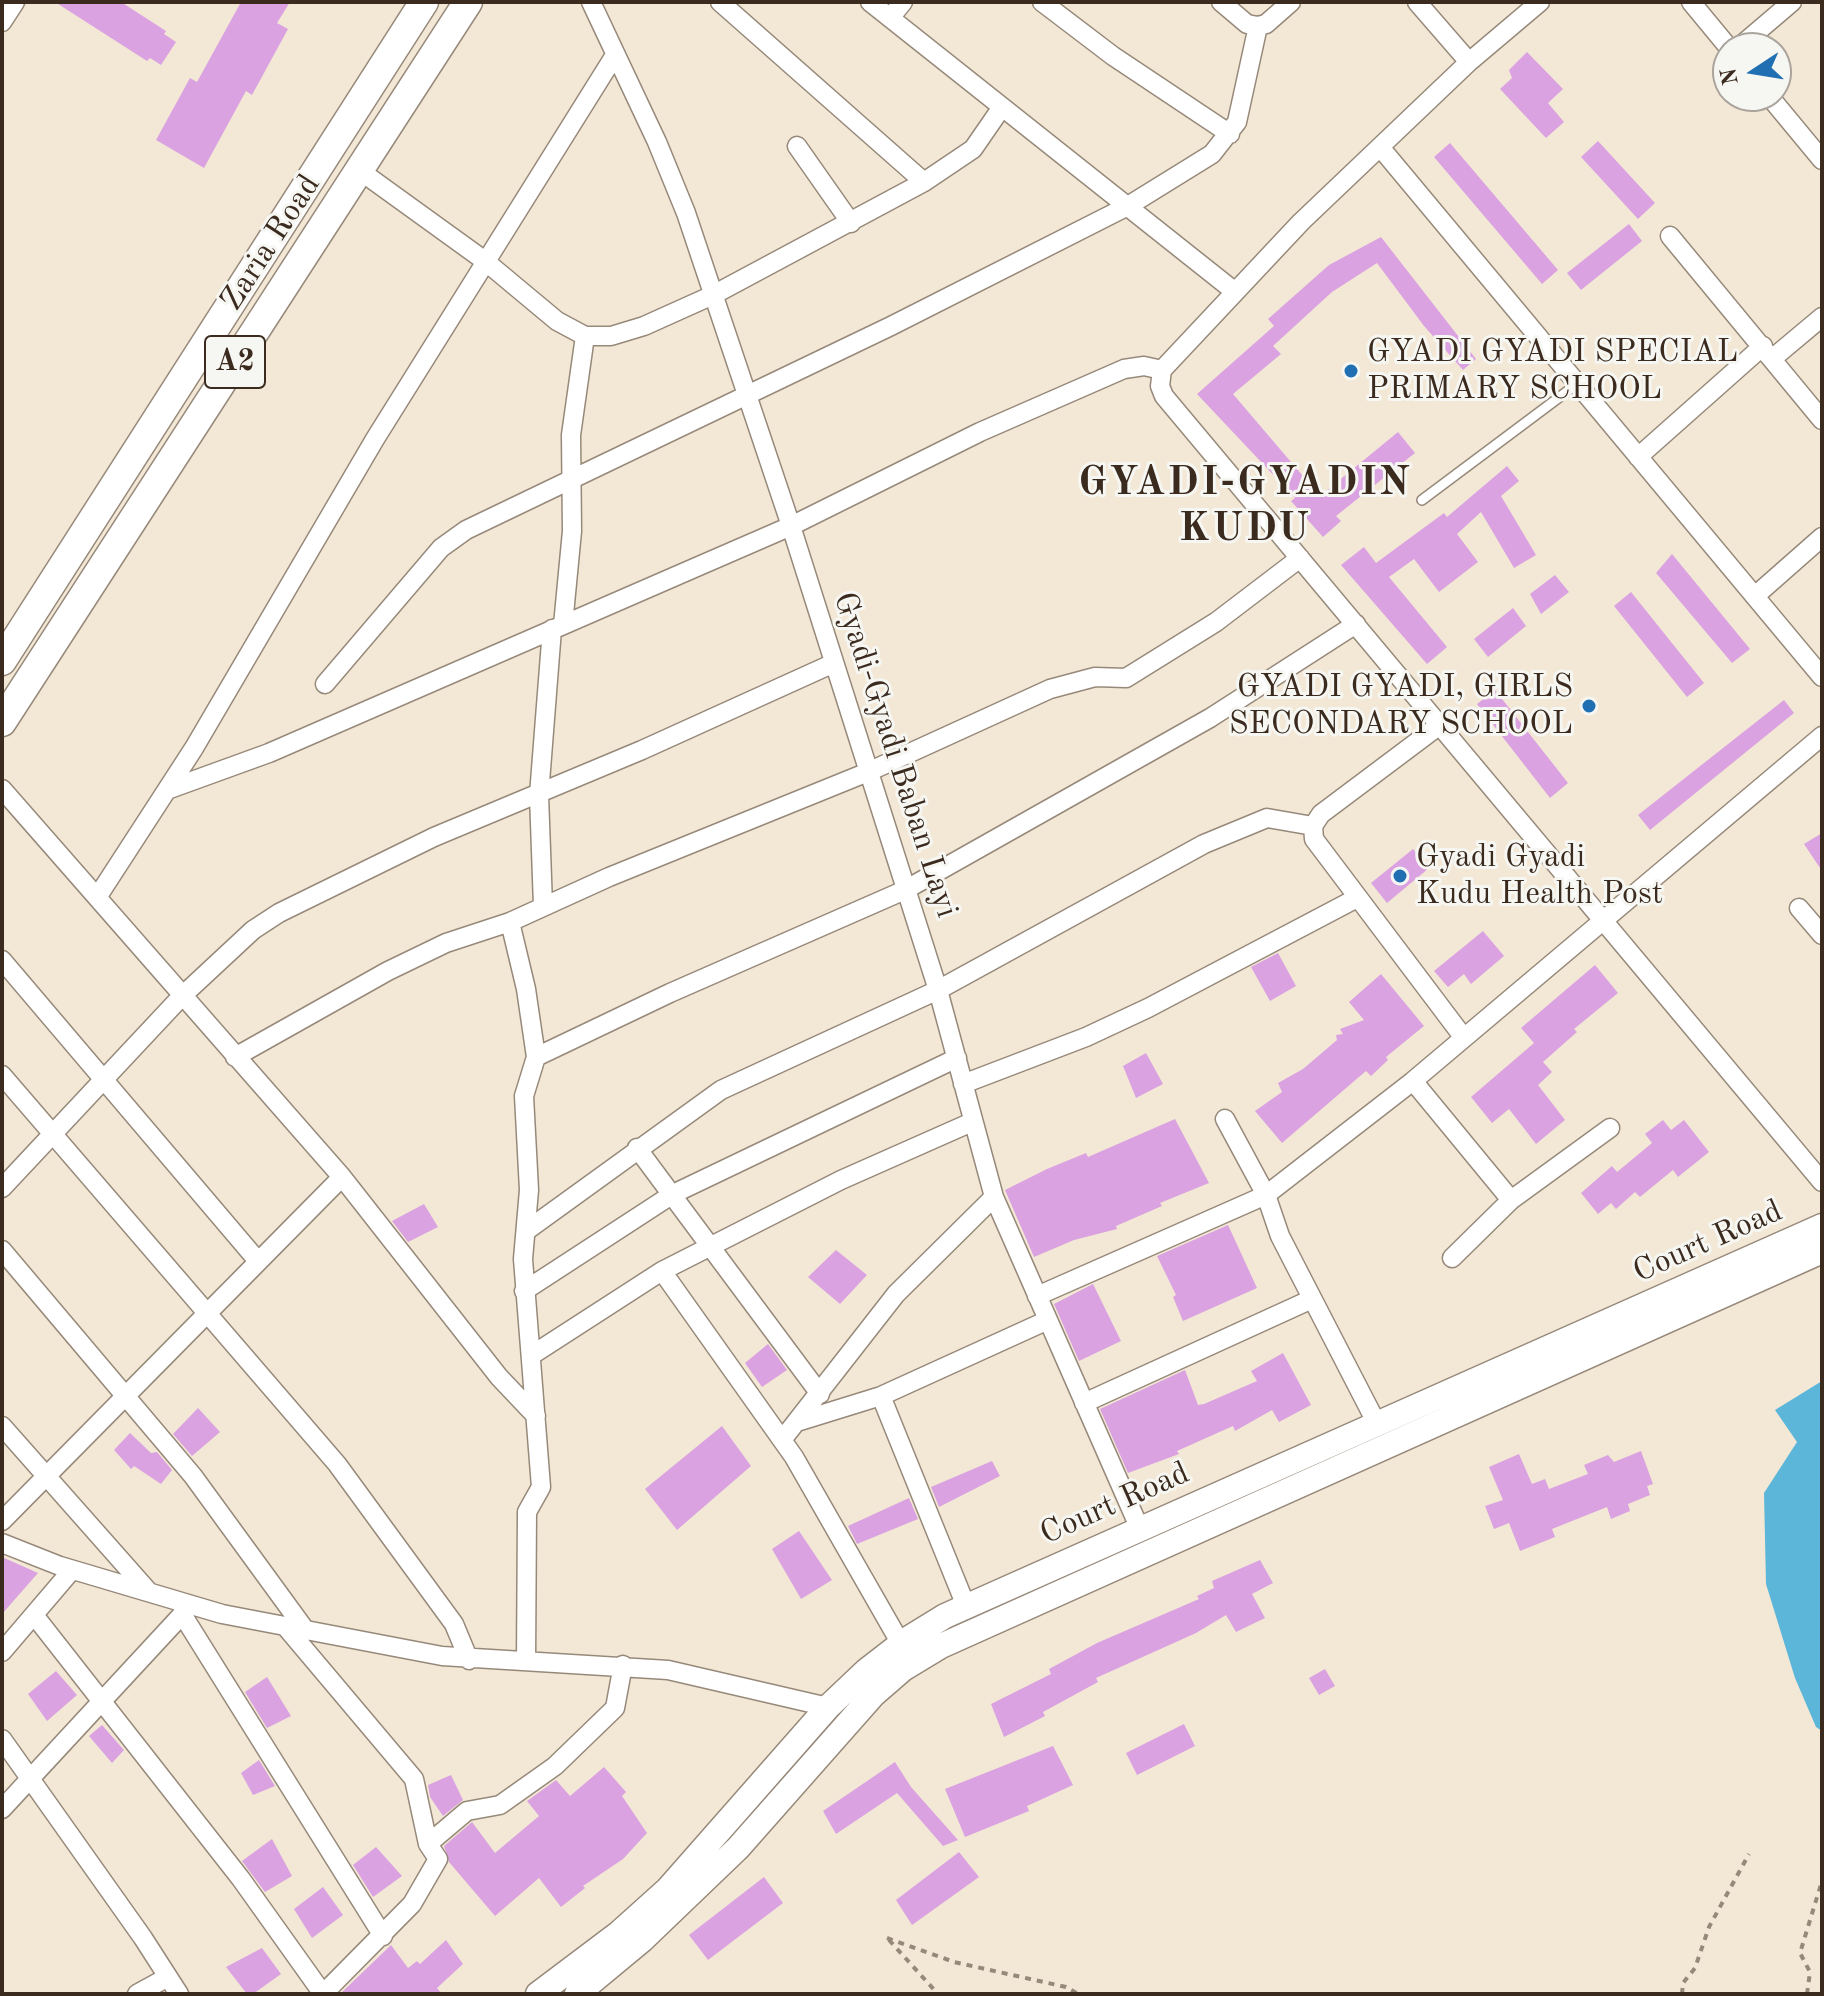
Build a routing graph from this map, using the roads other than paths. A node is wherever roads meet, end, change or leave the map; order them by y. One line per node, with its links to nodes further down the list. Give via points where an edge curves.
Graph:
1 (15, 2): 16 (street)
2 (424, 2): 52 (highway, Zaria Road / A2)
3 (468, 2): 28 (highway, Zaria Road / A2)
4 (591, 2): 20 (street, Gyadi-Gyadi Baban Layi)
5 (720, 2): 29 (street)
6 (870, 2): 15 (street)
7 (903, 2): 15 (street)
8 (1042, 2): 24 (street)
9 (1221, 2): 17 (street, via 1247,24)
10 (1291, 2): 17 (street)
11 (1417, 2): 21 (street)
12 (1540, 2): 21 (street)
13 (1691, 2): 18 (street)
14 (1792, 2): 19 (street)
15 (890, 18): 22 (street)
16 (2, 22)
17 (1258, 26): 24 (street)
18 (1716, 32)
19 (1757, 32)
20 (615, 55): 33 (street); 35 (street, Gyadi-Gyadi Baban Layi, via 686,213)
21 (1469, 62): 26 (street)
22 (1002, 107): 29 (street, via 968,155); 30 (street)
23 (1782, 112): 27 (street)
24 (1230, 134): 30 (street, via 1212,154)
25 (797, 146): 31 (street)
26 (1380, 147): 34 (street); 40 (street)
27 (1822, 160)
28 (359, 170): 33 (street); 56 (highway, Zaria Road / A2)
29 (924, 182): 31 (street)
30 (1128, 206): 34 (street); 41 (street)
31 (851, 223): 35 (street)
32 (1670, 236): 38 (street)
33 (485, 261): 37 (street, via 557,321); 61 (street)
34 (1234, 291): 39 (street)
35 (713, 295): 37 (street, via 644,326 611,336); 41 (street, Gyadi-Gyadi Baban Layi)
36 (1822, 317): 38 (street)
37 (585, 336): 44 (street, via 571,435)
38 (1768, 352): 42 (street); 43 (street)
39 (1162, 370): 46 (street, via 1124,369 980,432); 48 (street, via 1164,396)
40 (1577, 384): 43 (street); 45 (lane)
41 (748, 398): 44 (street); 46 (street, Gyadi-Gyadi Baban Layi)
42 (1822, 420)
43 (1638, 457): 49 (street)
44 (573, 478): 51 (street); 55 (street, via 479,523 441,548)
45 (1422, 500)
46 (791, 526): 51 (street); 53 (street, Gyadi-Gyadi Baban Layi)
47 (1822, 537): 49 (street)
48 (1300, 558): 50 (street); 59 (street, via 1216,622 1126,678 1095,677 1050,689)
49 (1755, 596): 54 (street)
50 (1356, 624): 57 (street); 64 (street, via 1210,718)
51 (558, 627): 61 (street, via 269,753); 62 (street)
52 (2, 661)
53 (834, 663): 59 (street, Gyadi-Gyadi Baban Layi); 62 (street)
54 (1822, 677)
55 (325, 684)
56 (2, 722)
57 (1441, 724): 63 (street, via 1321,814); 69 (street)
58 (1822, 736): 69 (street)
59 (868, 772): 64 (street, Gyadi-Gyadi Baban Layi); 67 (street)
60 (2, 789): 65 (street)
61 (167, 790): 65 (street)
62 (539, 795): 67 (street); 74 (street, via 434,837 279,913 253,930)
63 (1313, 826): 66 (street, via 1319,849); 73 (street, via 1267,818 1204,844)
64 (905, 890): 73 (street, Gyadi-Gyadi Baban Layi); 77 (street)
65 (98, 896): 74 (street)
66 (1357, 898): 75 (street); 82 (street, via 1148,1008)
67 (543, 906): 70 (street)
68 (1799, 908): 71 (street)
69 (1605, 919): 75 (street); 89 (street)
70 (510, 922): 76 (street, via 446,943 388,971); 77 (street)
71 (1822, 935)
72 (2, 960): 80 (street)
73 (938, 990): 78 (street, Gyadi-Gyadi Baban Layi); 87 (street, via 721,1090)
74 (181, 997): 76 (street); 80 (street)
75 (1464, 1038): 81 (street)
76 (235, 1057): 88 (street)
77 (536, 1057): 96 (street, via 524,1096)
78 (957, 1058): 82 (street, Gyadi-Gyadi Baban Layi); 91 (street)
79 (2, 1075): 86 (street)
80 (105, 1079): 86 (street); 101 (street)
81 (1413, 1081): 92 (street); 94 (street)
82 (963, 1084): 84 (street, Gyadi-Gyadi Baban Layi)
83 (1225, 1119): 92 (street)
84 (972, 1122): 93 (street, Gyadi-Gyadi Baban Layi); 97 (street, via 841,1180)
85 (1610, 1128): 94 (street)
86 (53, 1135): 90 (street); 106 (street)
87 (637, 1148): 91 (street); 96 (street)
88 (342, 1177): 101 (street); 113 (street, via 499,1377)
89 (1822, 1182)
90 (2, 1188)
91 (673, 1194): 97 (street); 103 (street)
92 (1266, 1195): 104 (street); 105 (street)
93 (994, 1197): 104 (street, Gyadi-Gyadi Baban Layi); 110 (street, via 896,1294)
94 (1511, 1200): 100 (street)
95 (1822, 1226): 115 (main road, Court Road)
96 (526, 1231): 103 (street)
97 (710, 1247): 102 (street); 110 (street)
98 (2, 1250): 109 (street)
99 (1822, 1251): 146 (main road, Court Road, via 941,1646 873,1695 738,1848)
100 (1452, 1258)
101 (257, 1260): 106 (street)
102 (662, 1271): 108 (street); 117 (street)
103 (524, 1291): 108 (street)
104 (1037, 1296): 107 (street, Gyadi-Gyadi Baban Layi)
105 (1312, 1299): 112 (street); 115 (street)
106 (209, 1311): 109 (street); 131 (street, via 337,1464 454,1624)
107 (1048, 1320): 111 (street); 112 (street, Gyadi-Gyadi Baban Layi)
108 (532, 1355): 113 (street)
109 (124, 1394): 118 (street); 128 (street, via 193,1476)
110 (820, 1394): 114 (street)
111 (881, 1396): 114 (street); 124 (street)
112 (1084, 1403): 120 (street, Gyadi-Gyadi Baban Layi)
113 (536, 1416): 132 (street, via 541,1487 527,1512)
114 (797, 1422): 117 (street)
115 (1377, 1424): 120 (main road, Court Road)
116 (2, 1426): 118 (street)
117 (782, 1440): 129 (street)
118 (47, 1476): 119 (street); 123 (street)
119 (2, 1521)
120 (1139, 1527): 124 (main road, Court Road)
121 (2, 1543): 122 (street)
122 (72, 1570): 123 (street); 126 (street)
123 (148, 1591): 125 (street)
124 (966, 1606): 129 (main road, Court Road)
125 (186, 1610): 127 (street); 134 (street); 140 (street)
126 (34, 1615): 130 (street); 134 (street)
127 (285, 1626): 128 (street); 139 (street, via 414,1779)
128 (306, 1631): 131 (street)
129 (901, 1644): 135 (main road, Court Road)
130 (2, 1652)
131 (469, 1660): 132 (street)
132 (526, 1661): 133 (street)
133 (623, 1665): 135 (street, via 668,1670); 139 (street, via 615,1708 555,1766 500,1805 467,1811)
134 (102, 1702): 137 (street); 144 (street, via 241,1879)
135 (828, 1707): 145 (main road, Court Road, via 668,1889)
136 (2, 1739): 137 (street)
137 (31, 1778): 138 (street); 141 (street)
138 (2, 1809)
139 (428, 1844): 140 (street, via 438,1859 412,1904)
140 (383, 1936): 144 (street)
141 (168, 1977): 142 (street); 143 (street)
142 (137, 1994)
143 (179, 1994)
144 (323, 1994)
145 (538, 1994)
146 (577, 1994)

